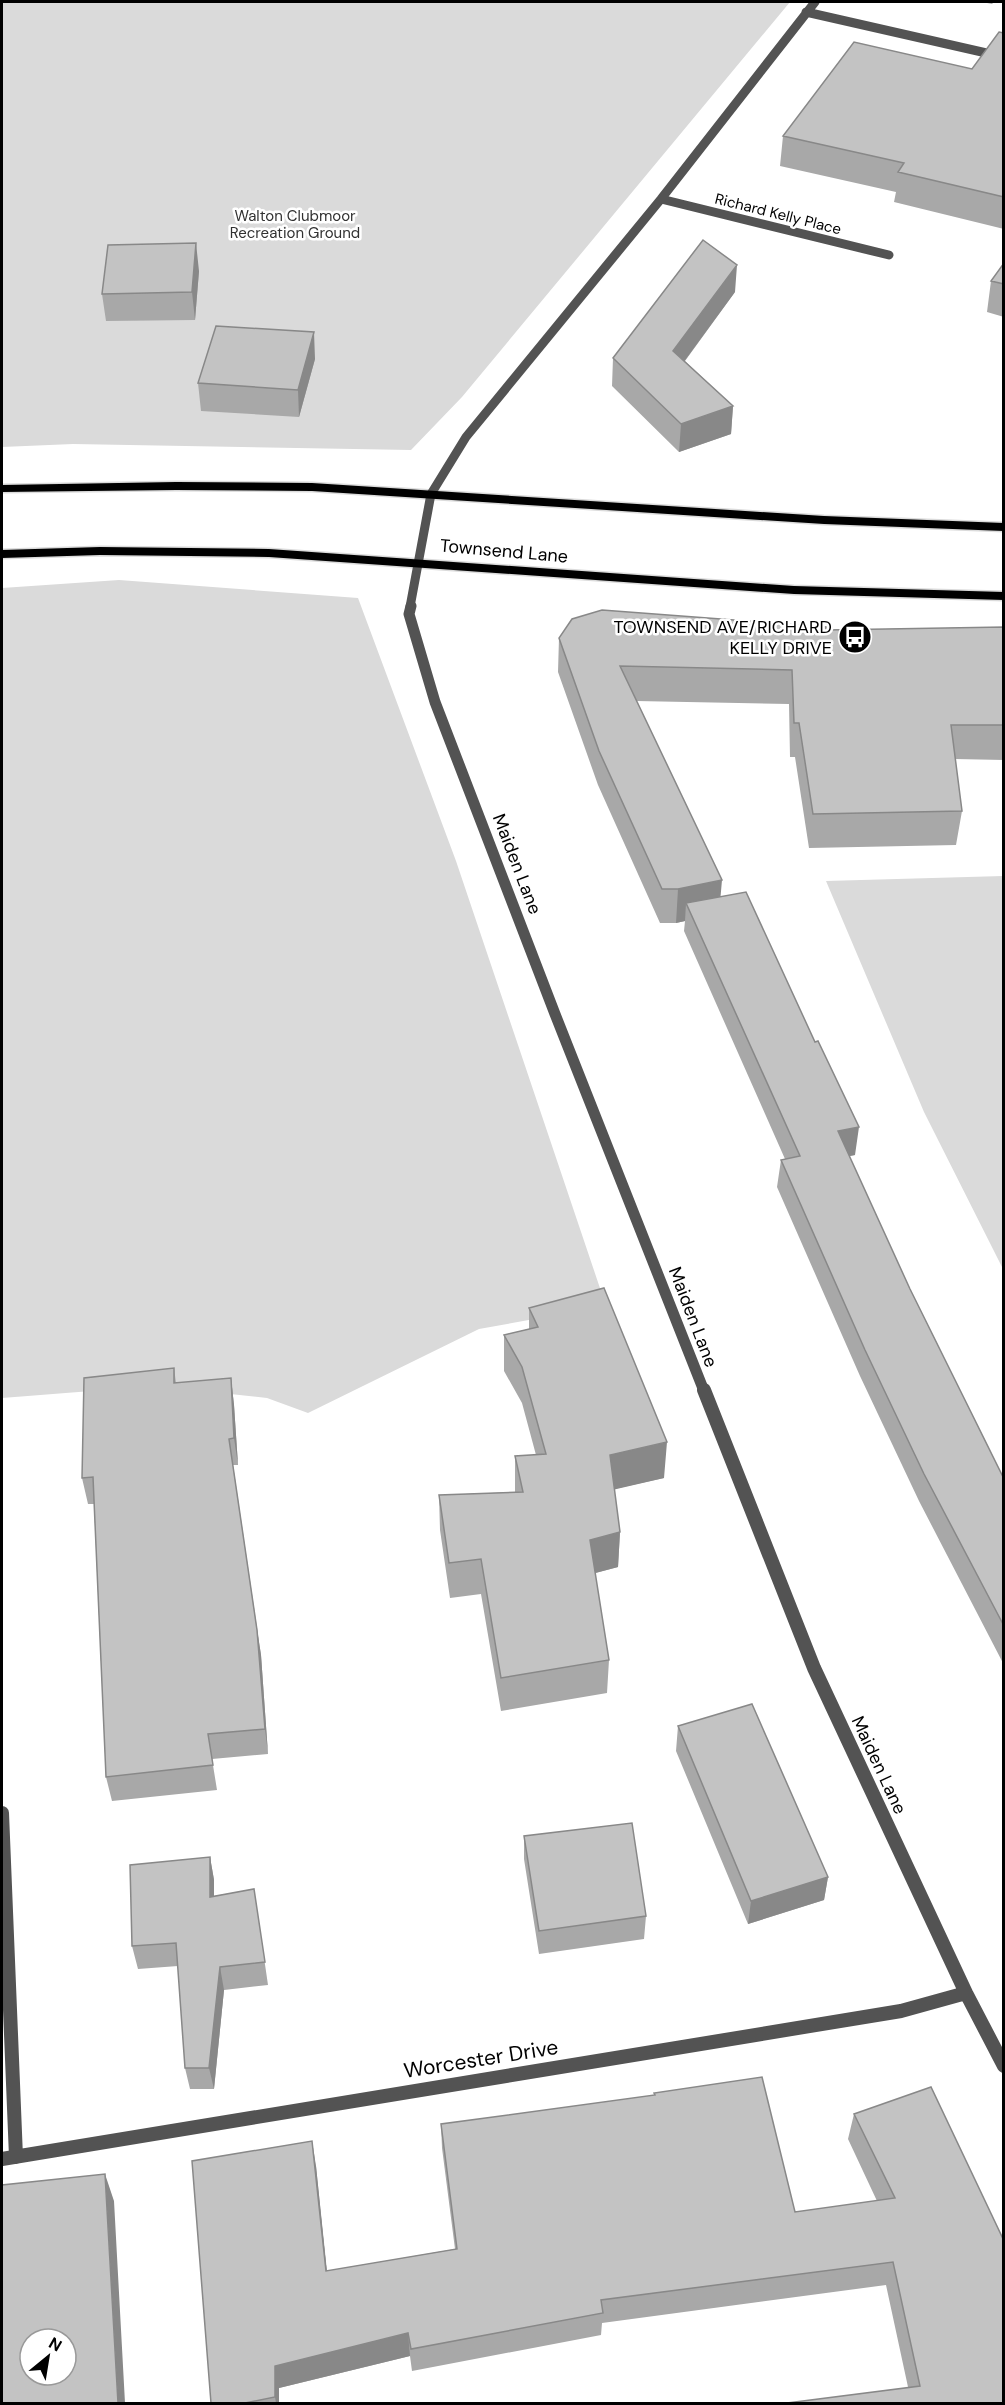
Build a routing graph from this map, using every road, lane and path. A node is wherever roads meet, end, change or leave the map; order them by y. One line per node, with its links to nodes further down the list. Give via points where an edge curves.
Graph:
1 (815, 2): 2 (street)
2 (806, 12): 3 (street); 4 (street)
3 (1004, 57)
4 (661, 199): 5 (street, Richard Kelly Place); 7 (street, via 466,437)
5 (889, 255)
6 (2, 489): 7 (main road, via 312,487)
7 (431, 494): 8 (main road, via 824,520); 10 (street, Maiden Lane)
8 (1004, 527)
9 (2, 554): 10 (main road, Townsend Lane, via 269,553)
10 (418, 562): 11 (main road, Townsend Lane, via 794,590); 13 (street, Maiden Lane, via 409,614 435,702 814,1668)
11 (1004, 597)
12 (2, 1813): 15 (street)
13 (966, 1993): 14 (street, Maiden Lane); 15 (street, Worcester Drive, via 901,2011)
14 (1004, 2066)
15 (9, 2158)

